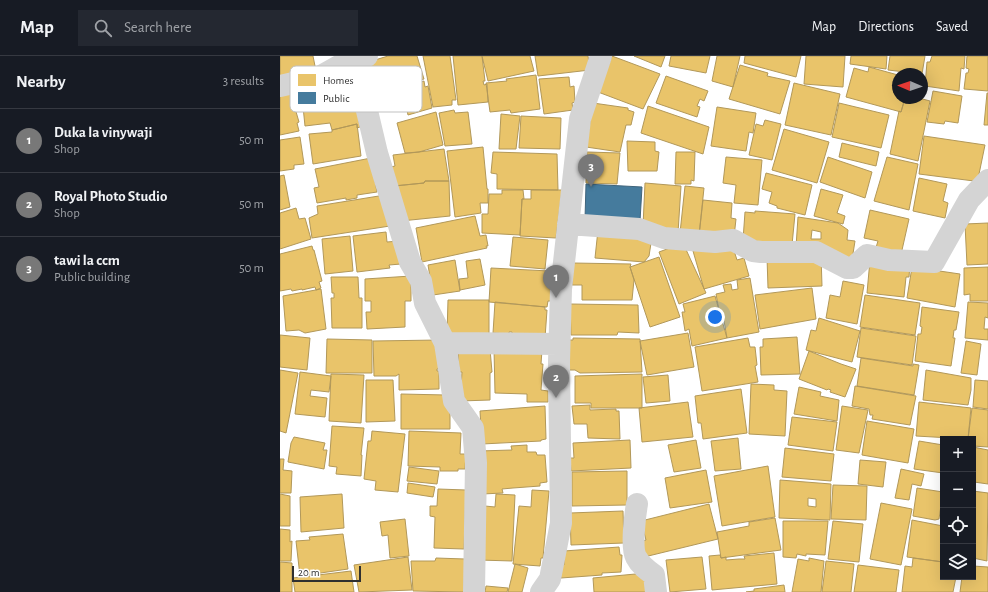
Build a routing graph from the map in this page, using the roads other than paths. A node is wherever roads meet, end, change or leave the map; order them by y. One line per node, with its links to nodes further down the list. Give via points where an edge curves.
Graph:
1 (359, 56): 3 (street); 4 (street)
2 (601, 56): 9 (street, via 580,119)
3 (340, 66)
4 (361, 66)
5 (290, 84): 6 (street)
6 (280, 86)
7 (369, 112): 10 (street, via 377,153 410,262 421,281 425,303)
8 (988, 180): 9 (street, via 969,200 934,262 889,260 867,255 853,268 847,268 816,252 761,252 733,240 715,242 664,238 639,229)
9 (568, 224): 11 (street, via 561,289)
10 (445, 344): 11 (street); 13 (street, via 454,401 473,428 476,463)
11 (559, 344): 14 (street, via 561,523 550,579)
12 (637, 504): 15 (street, via 634,521 635,556 643,567 654,575)
13 (474, 592)
14 (541, 592)
15 (656, 592)

